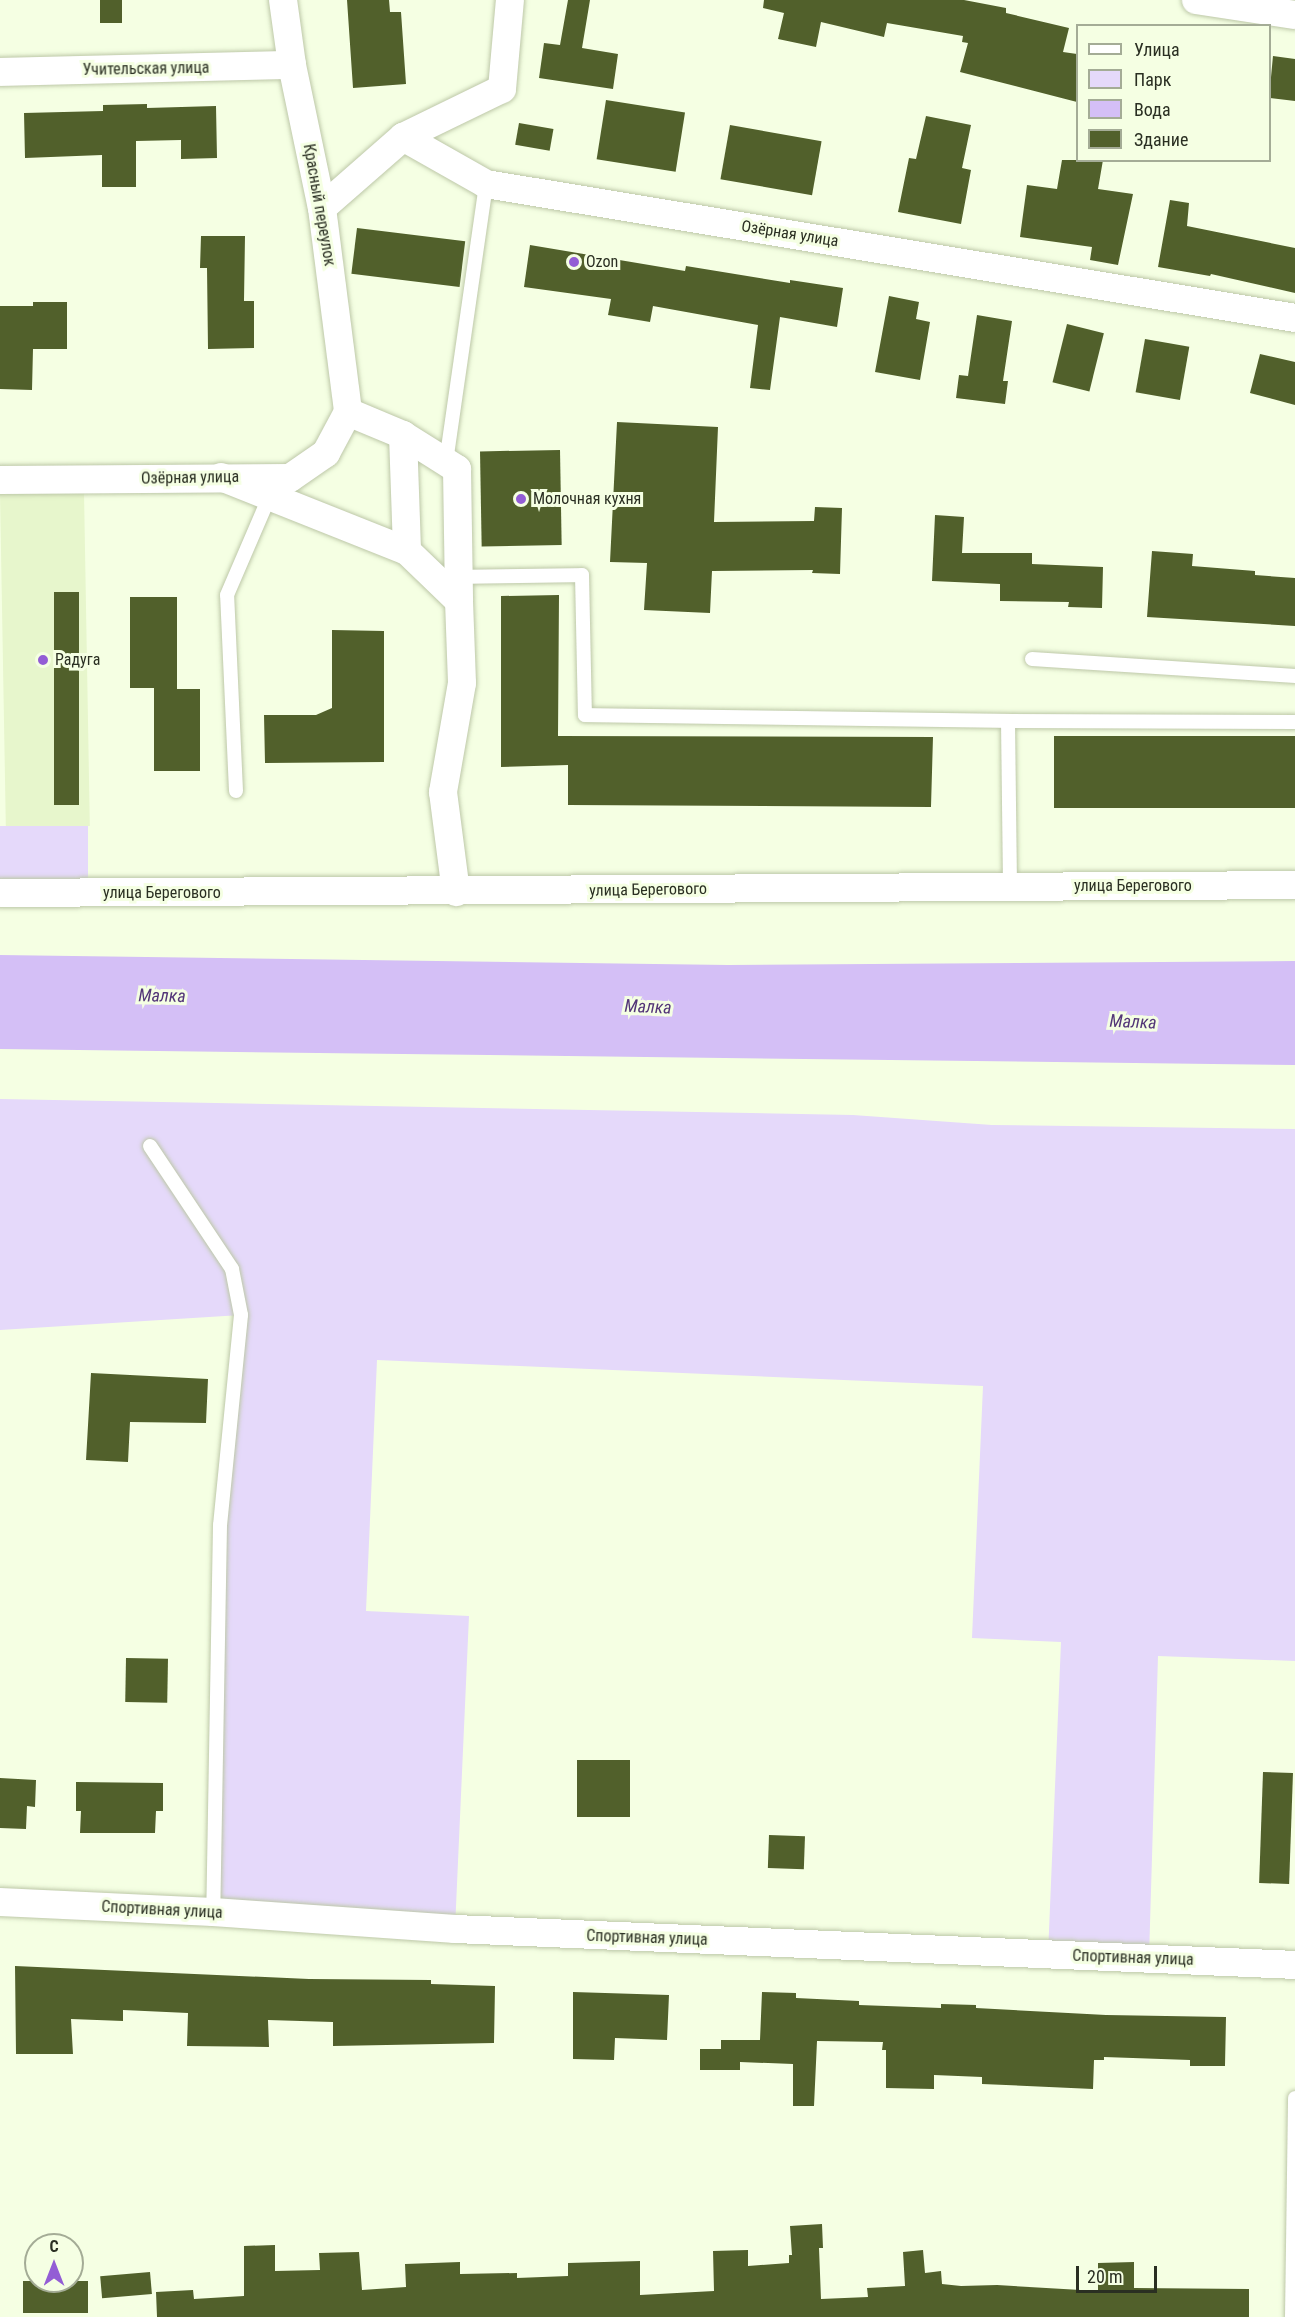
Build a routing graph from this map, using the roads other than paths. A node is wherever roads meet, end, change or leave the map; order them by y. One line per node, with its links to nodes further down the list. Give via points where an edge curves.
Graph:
1 (283, 0): 5 (street, Красный переулок)
2 (510, 0): 7 (street, via 502,90)
3 (1196, 0): 4 (street)
4 (1295, 15)
5 (292, 65): 6 (street, Учительская улица); 9 (street, Красный переулок)
6 (0, 72)
7 (403, 137): 8 (street, Озёрная улица); 9 (street)
8 (486, 184): 10 (street, Озёрная улица); 13 (lane)
9 (322, 208): 11 (street, Красный переулок)
10 (1295, 318)
11 (348, 412): 12 (street); 15 (street, via 326,453)
12 (403, 435): 13 (street); 18 (street)
13 (446, 462): 19 (street, via 457,469)
14 (221, 477): 15 (street, Озёрная улица); 16 (street, Озёрная улица); 17 (street)
15 (290, 478): 17 (lane)
16 (0, 480)
17 (268, 496): 18 (street); 24 (lane, via 227,595)
18 (407, 551): 19 (street)
19 (459, 589): 22 (lane, via 582,575 585,716); 27 (street, via 462,683 443,792)
20 (1032, 659): 21 (lane)
21 (1295, 676)
22 (1008, 721): 23 (lane); 26 (lane)
23 (1295, 722)
24 (236, 791)
25 (1295, 885): 26 (street, улица Берегового)
26 (1010, 887): 27 (street, улица Берегового)
27 (456, 892): 28 (street, улица Берегового)
28 (0, 893)
29 (150, 1146): 31 (lane, via 232,1269 241,1315 220,1525)
30 (0, 1902): 31 (street, Спортивная улица)
31 (213, 1912): 32 (street, Спортивная улица, via 467,1930)
32 (1295, 1965)
33 (1295, 2098): 34 (lane)
34 (1292, 2317)

